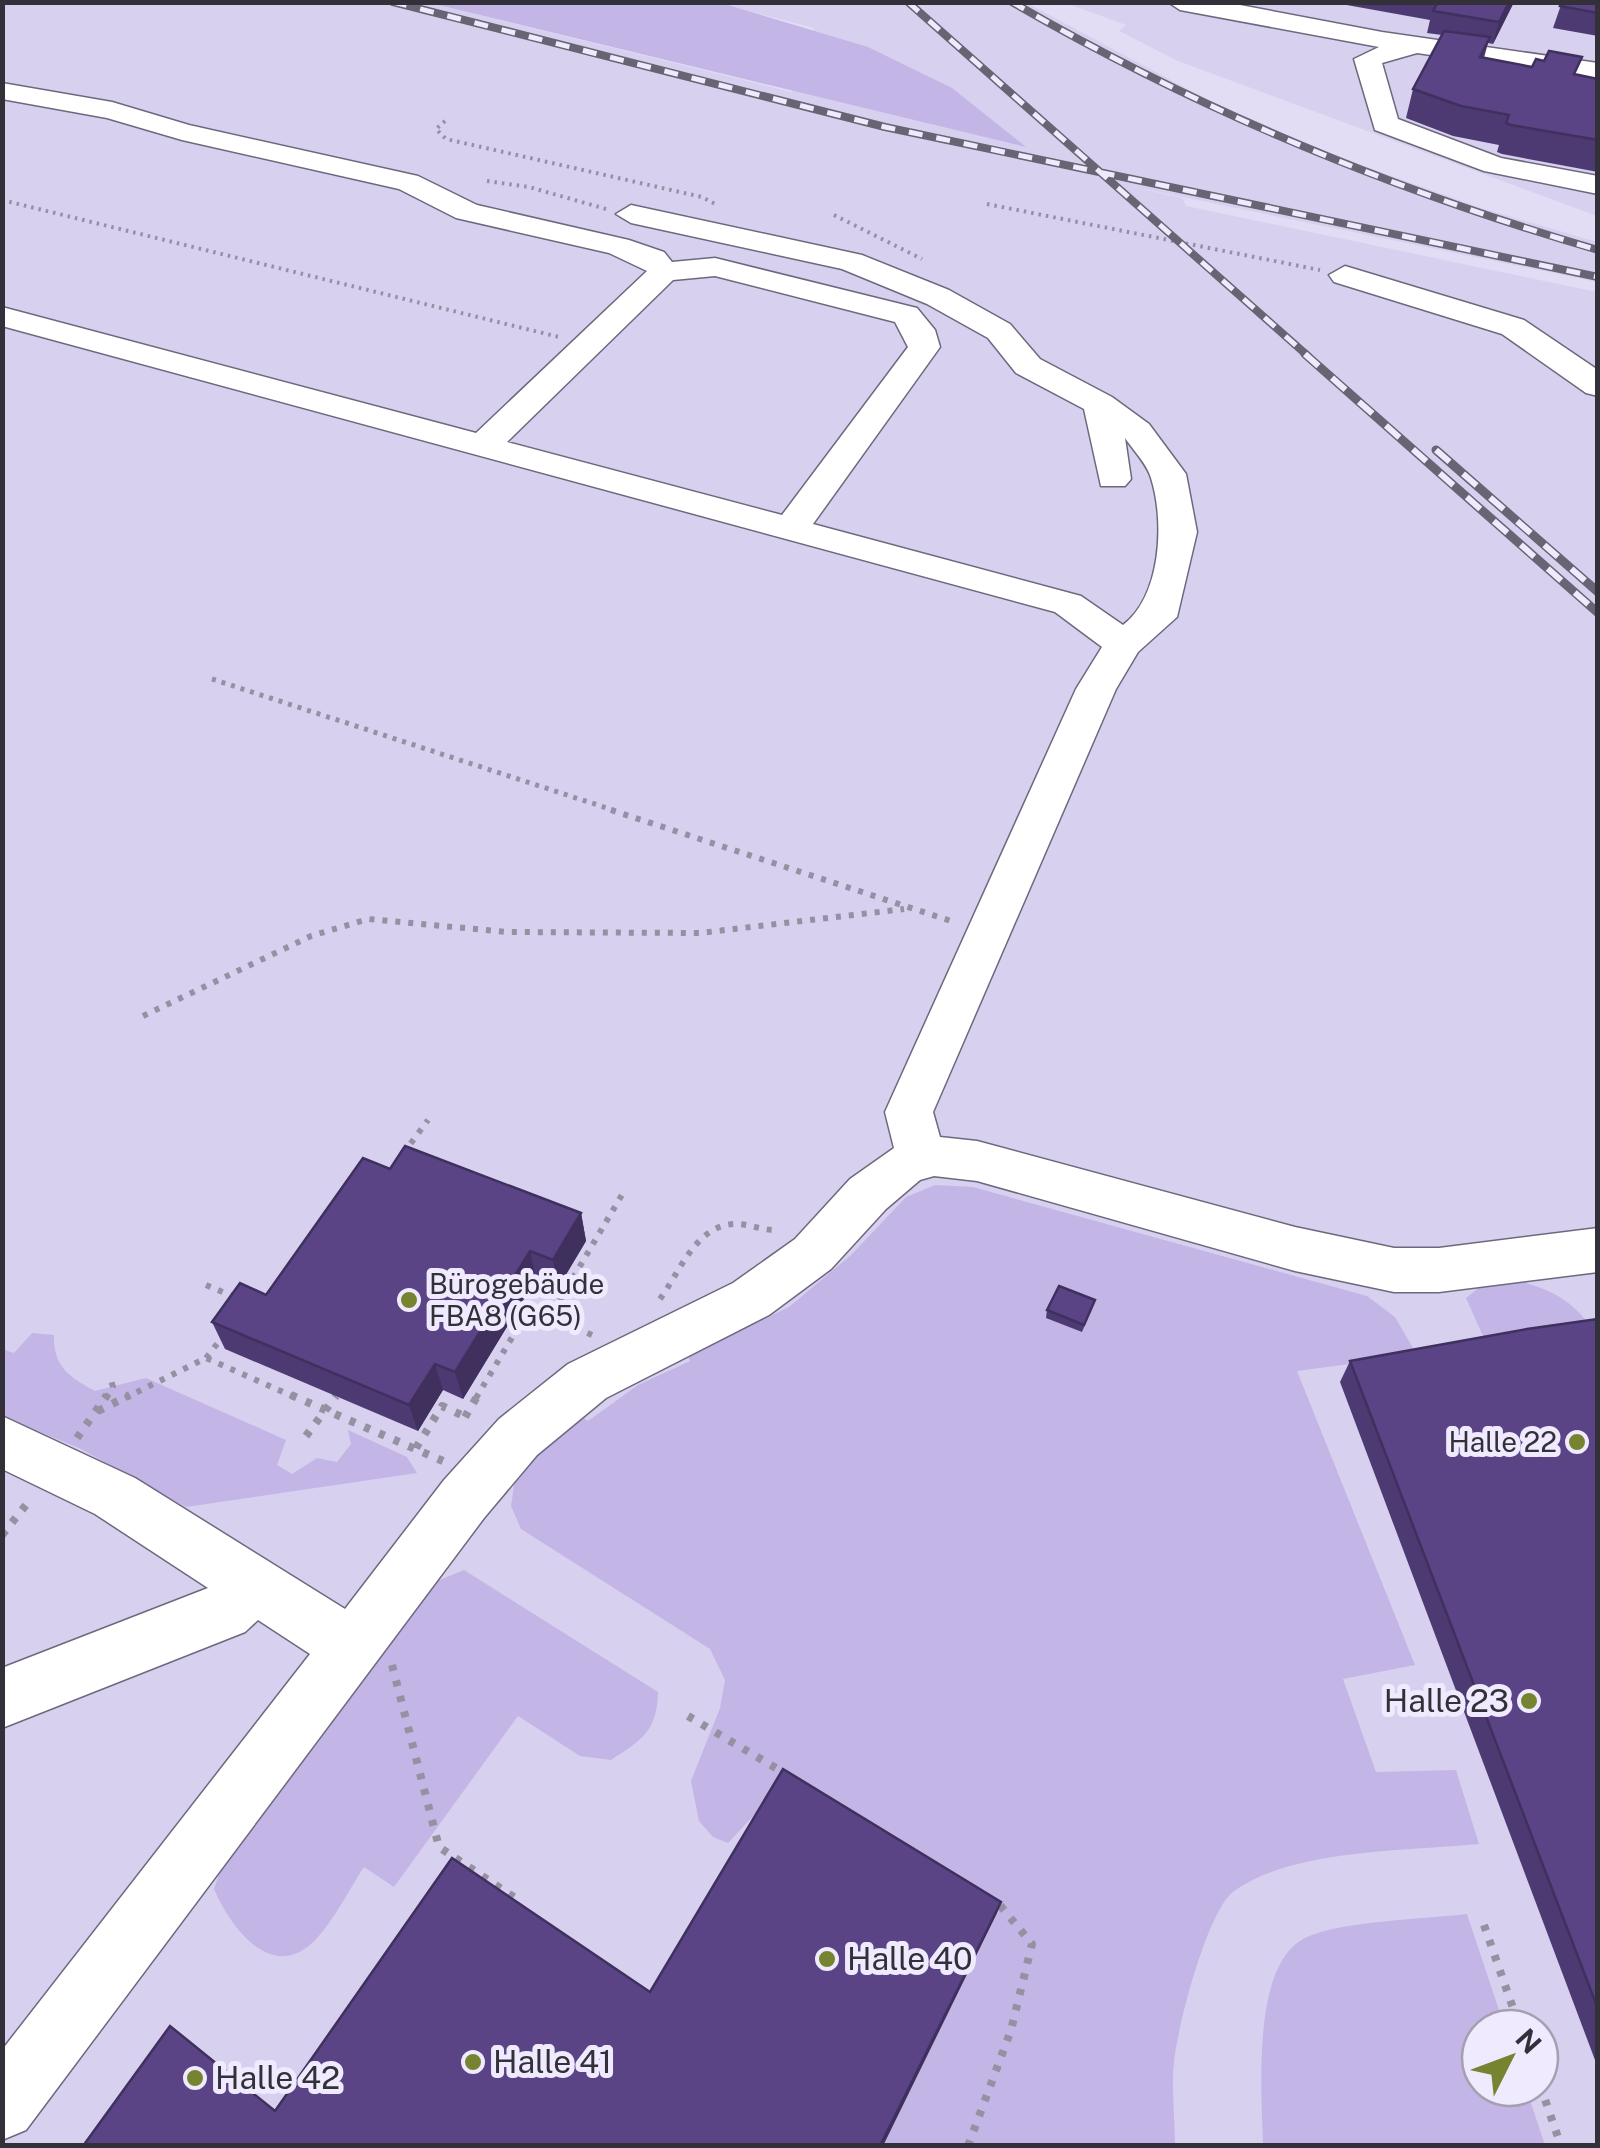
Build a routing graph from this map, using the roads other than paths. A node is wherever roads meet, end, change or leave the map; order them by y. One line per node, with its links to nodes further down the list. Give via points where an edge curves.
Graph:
1 (1180, 2): 2 (lane)
2 (1416, 45): 3 (lane); 5 (lane, via 1368,60 1385,124 1494,165)
3 (1598, 70)
4 (2, 90): 7 (lane, via 408,182 467,212 618,246 653,259)
5 (1598, 185)
6 (632, 214): 11 (lane, via 850,262 938,297 999,331 1028,366)
7 (664, 272): 12 (lane); 14 (lane, via 715,266 906,316 919,330 924,347)
8 (1345, 275): 10 (lane, via 1513,327)
9 (2, 316): 12 (lane)
10 (1598, 386)
11 (1100, 404): 13 (lane, via 1137,431); 13 (lane, via 1111,466)
12 (483, 446): 14 (lane)
13 (1154, 454): 15 (lane, via 1168,474 1179,532 1158,616)
14 (790, 530): 15 (lane, via 1068,604)
15 (1123, 644): 16 (lane, via 1096,690 909,1112)
16 (921, 1160): 17 (lane, via 977,1161 1394,1270); 20 (lane, via 904,1164 812,1254 751,1299 586,1382 518,1438 464,1499)
17 (1598, 1250)
18 (2, 1441): 19 (lane, via 116,1496)
19 (258, 1584): 20 (lane); 21 (lane, via 224,1612)
20 (367, 1632): 22 (lane)
21 (2, 1698)
22 (13, 2071)

